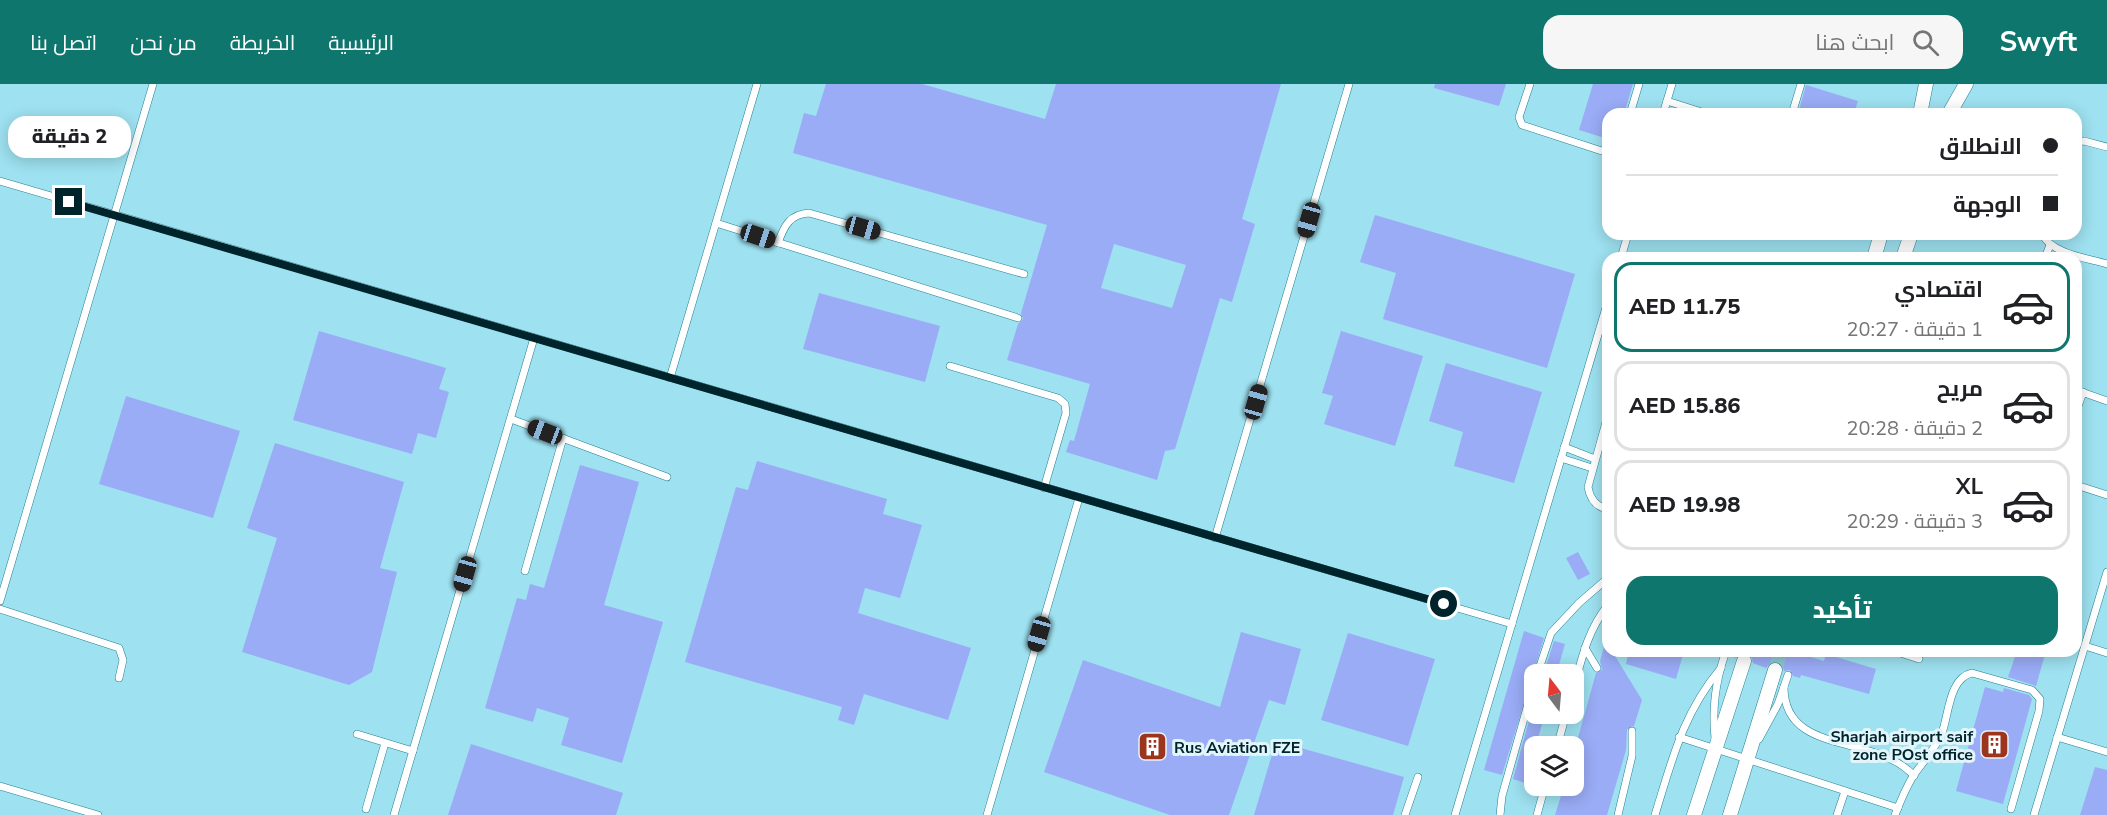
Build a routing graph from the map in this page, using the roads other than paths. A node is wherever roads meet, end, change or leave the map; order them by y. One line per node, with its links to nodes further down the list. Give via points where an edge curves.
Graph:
1 (153, 84): 21 (lane)
2 (757, 84): 22 (lane)
3 (1349, 84): 51 (lane)
4 (1530, 84): 19 (lane, via 1519,117 1522,125)
5 (1639, 84): 11 (lane)
6 (1672, 84): 10 (lane)
7 (1801, 84): 14 (lane)
8 (1926, 84): 15 (street)
9 (1966, 84): 16 (street)
10 (1667, 100): 12 (lane); 13 (lane)
11 (1632, 108)
12 (1665, 108)
13 (1690, 108)
14 (1794, 108)
15 (1921, 108)
16 (1952, 108)
17 (2082, 141): 18 (lane)
18 (2107, 147)
19 (1602, 151)
20 (0, 181): 21 (lane)
21 (115, 216): 33 (lane); 55 (lane)
22 (716, 223): 24 (lane); 35 (lane)
23 (2046, 240): 25 (lane)
24 (778, 243): 30 (lane, via 787,222 809,213); 31 (lane)
25 (2050, 245): 26 (lane); 27 (lane)
26 (2047, 252)
27 (2071, 252)
28 (2082, 256): 29 (lane)
29 (2107, 264)
30 (1024, 274)
31 (1018, 318)
32 (1602, 321): 41 (lane)
33 (534, 338): 35 (lane); 38 (lane)
34 (950, 366): 47 (lane, via 1058,398 1065,404 1066,413)
35 (670, 378): 47 (lane)
36 (2082, 392): 37 (lane)
37 (2107, 400)
38 (511, 419): 40 (lane); 82 (lane)
39 (1602, 435): 43 (lane)
40 (563, 438): 45 (lane); 52 (lane)
41 (1564, 447): 42 (lane); 43 (lane)
42 (1561, 458): 44 (lane); 58 (lane)
43 (1595, 459): 44 (lane)
44 (1592, 468): 50 (lane, via 1590,496)
45 (667, 477)
46 (2082, 487): 48 (lane)
47 (1044, 488): 49 (lane)
48 (2107, 495)
49 (1079, 498): 51 (lane); 95 (lane)
50 (1602, 507)
51 (1215, 538): 58 (lane)
52 (525, 571)
53 (2107, 572): 59 (lane)
54 (1602, 583): 68 (lane, via 1551,633)
55 (0, 601)
56 (0, 609): 73 (lane, via 119,648 123,660)
57 (1602, 612): 60 (lane)
58 (1512, 624): 97 (lane)
59 (2085, 646): 61 (lane); 62 (lane)
60 (1585, 648): 69 (lane); 70 (lane)
61 (2107, 652)
62 (2082, 656)
63 (1724, 657): 71 (lane)
64 (1912, 657): 66 (lane)
65 (2082, 657): 78 (lane)
66 (1918, 659)
67 (1744, 661): 81 (street)
68 (1541, 664)
69 (1580, 664)
70 (1598, 668)
71 (1720, 668): 79 (lane); 81 (lane, via 1715,705)
72 (1782, 673): 74 (lane); 84 (street)
73 (119, 678)
74 (1784, 687): 84 (lane, via 1771,720); 85 (lane, via 1789,715 1806,732 1892,758)
75 (1524, 718): 98 (lane)
76 (1632, 731): 100 (lane, via 1632,756)
77 (357, 734): 80 (lane)
78 (2057, 736): 83 (lane); 105 (lane)
79 (1679, 737): 81 (lane); 101 (lane)
80 (385, 743): 82 (lane); 90 (lane)
81 (1716, 749): 84 (lane); 102 (street)
82 (413, 751): 94 (lane)
83 (2107, 752)
84 (1748, 759): 88 (lane); 103 (street)
85 (1914, 776): 91 (lane, via 1942,732 1961,678 1972,673 2027,688 2037,694 2041,705); 92 (lane)
86 (1418, 777): 96 (lane)
87 (0, 786): 93 (lane)
88 (1845, 791): 92 (lane); 104 (lane)
89 (1542, 796): 99 (lane)
90 (366, 809)
91 (2011, 809)
92 (1897, 811)
93 (98, 815)
94 (394, 815)
95 (987, 815)
96 (1406, 815)
97 (1455, 815)
98 (1500, 815)
99 (1537, 815)
100 (1618, 815)
101 (1655, 815)
102 (1694, 815)
103 (1730, 815)
104 (1837, 815)
105 (2034, 815)

